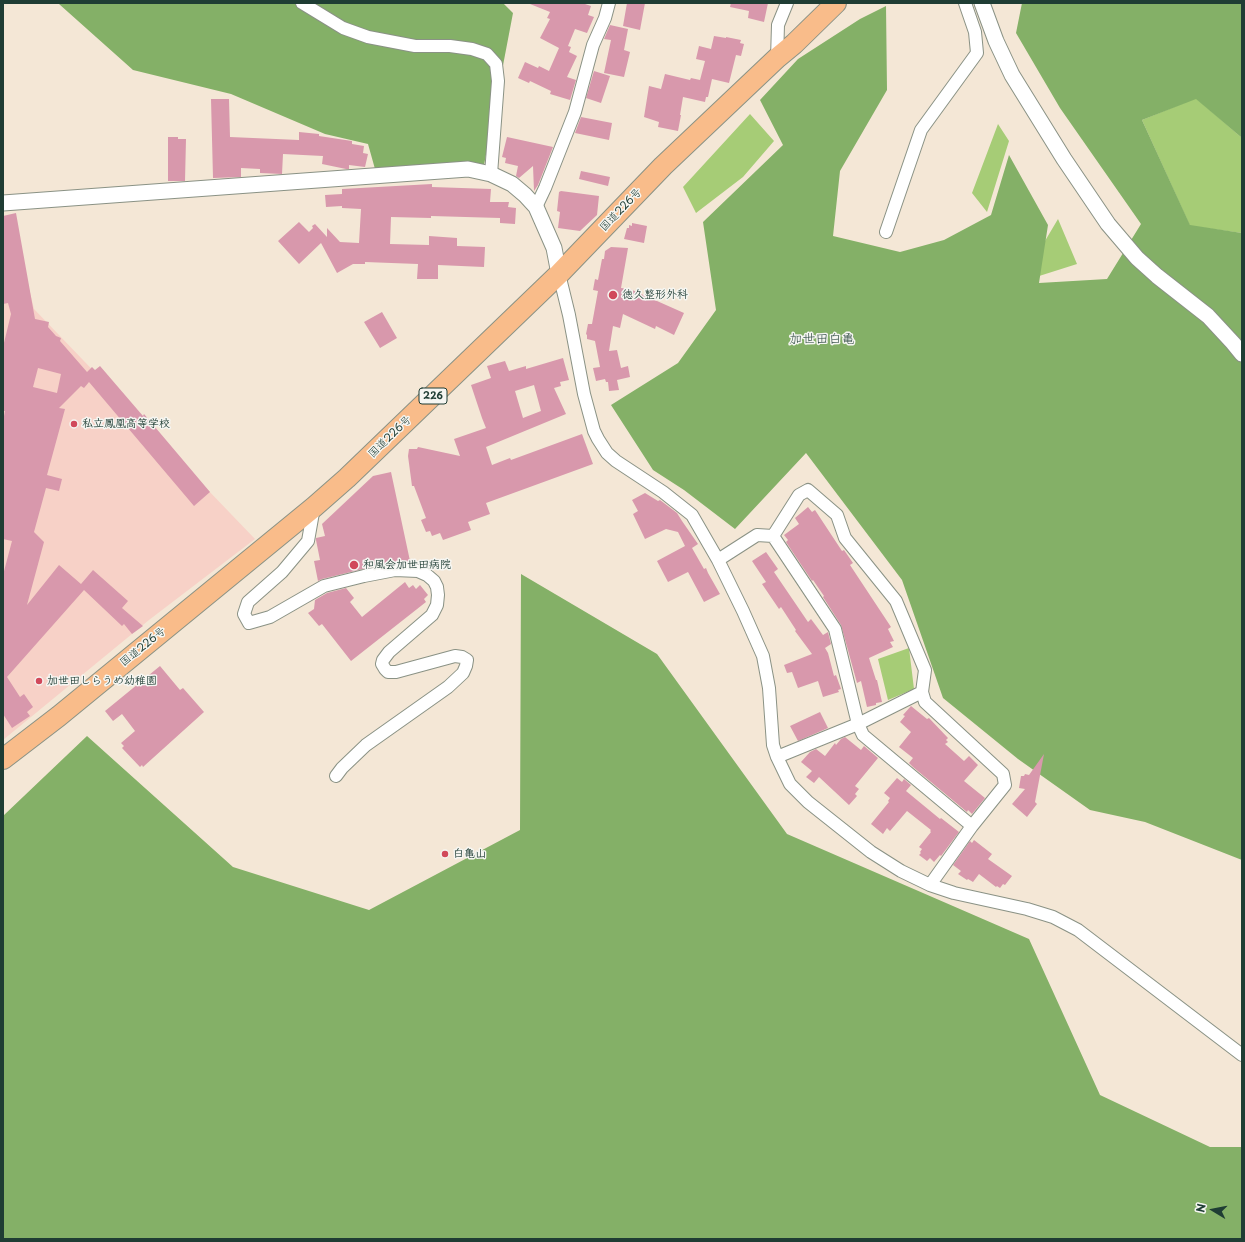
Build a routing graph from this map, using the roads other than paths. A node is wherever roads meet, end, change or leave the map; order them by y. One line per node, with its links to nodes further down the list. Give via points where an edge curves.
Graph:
1 (302, 3): 8 (street, via 343,28 368,37 415,46 472,49 486,54 496,64 498,81)
2 (609, 3): 10 (street, via 593,45 574,112 546,188)
3 (787, 3): 7 (street, via 778,24)
4 (836, 3): 7 (highway, 国道226号 / 226)
5 (965, 3): 11 (street, via 975,32 977,53 921,130)
6 (982, 3): 13 (street, via 1012,75 1108,224 1137,258 1208,316)
7 (777, 58): 12 (highway, 国道226号 / 226, via 663,166)
8 (490, 174): 9 (street, via 468,169 433,171); 10 (street, via 512,184)
9 (3, 203)
10 (536, 207): 12 (street, via 554,248)
11 (886, 232)
12 (559, 274): 14 (highway, 国道226号 / 226); 16 (street, via 584,394 598,439 616,461 692,515)
13 (1242, 354)
14 (314, 507): 20 (highway, 国道226号 / 226); 21 (street, via 308,541 282,572 248,602 244,614 249,622 270,617 324,586 395,570 418,571 434,581 437,587 437,605 432,615 390,652 382,664 388,672 396,672 455,656 466,660 463,673 453,682 366,745)
15 (773, 536): 16 (street, via 757,535); 17 (street, via 799,495 808,490 837,515 845,538 896,601 925,670); 18 (street, via 835,629)
16 (718, 560): 19 (street, via 763,656 769,688 773,745)
17 (922, 692): 18 (street); 22 (street, via 926,702 1003,774 1005,785)
18 (858, 724): 19 (street); 22 (street, via 863,735)
19 (777, 757): 23 (street, via 790,784 808,802 871,852 900,871)
20 (3, 759)
21 (336, 776)
22 (972, 826): 23 (street)
23 (930, 885): 24 (street, via 954,893 1027,909 1078,930)
24 (1242, 1055)

